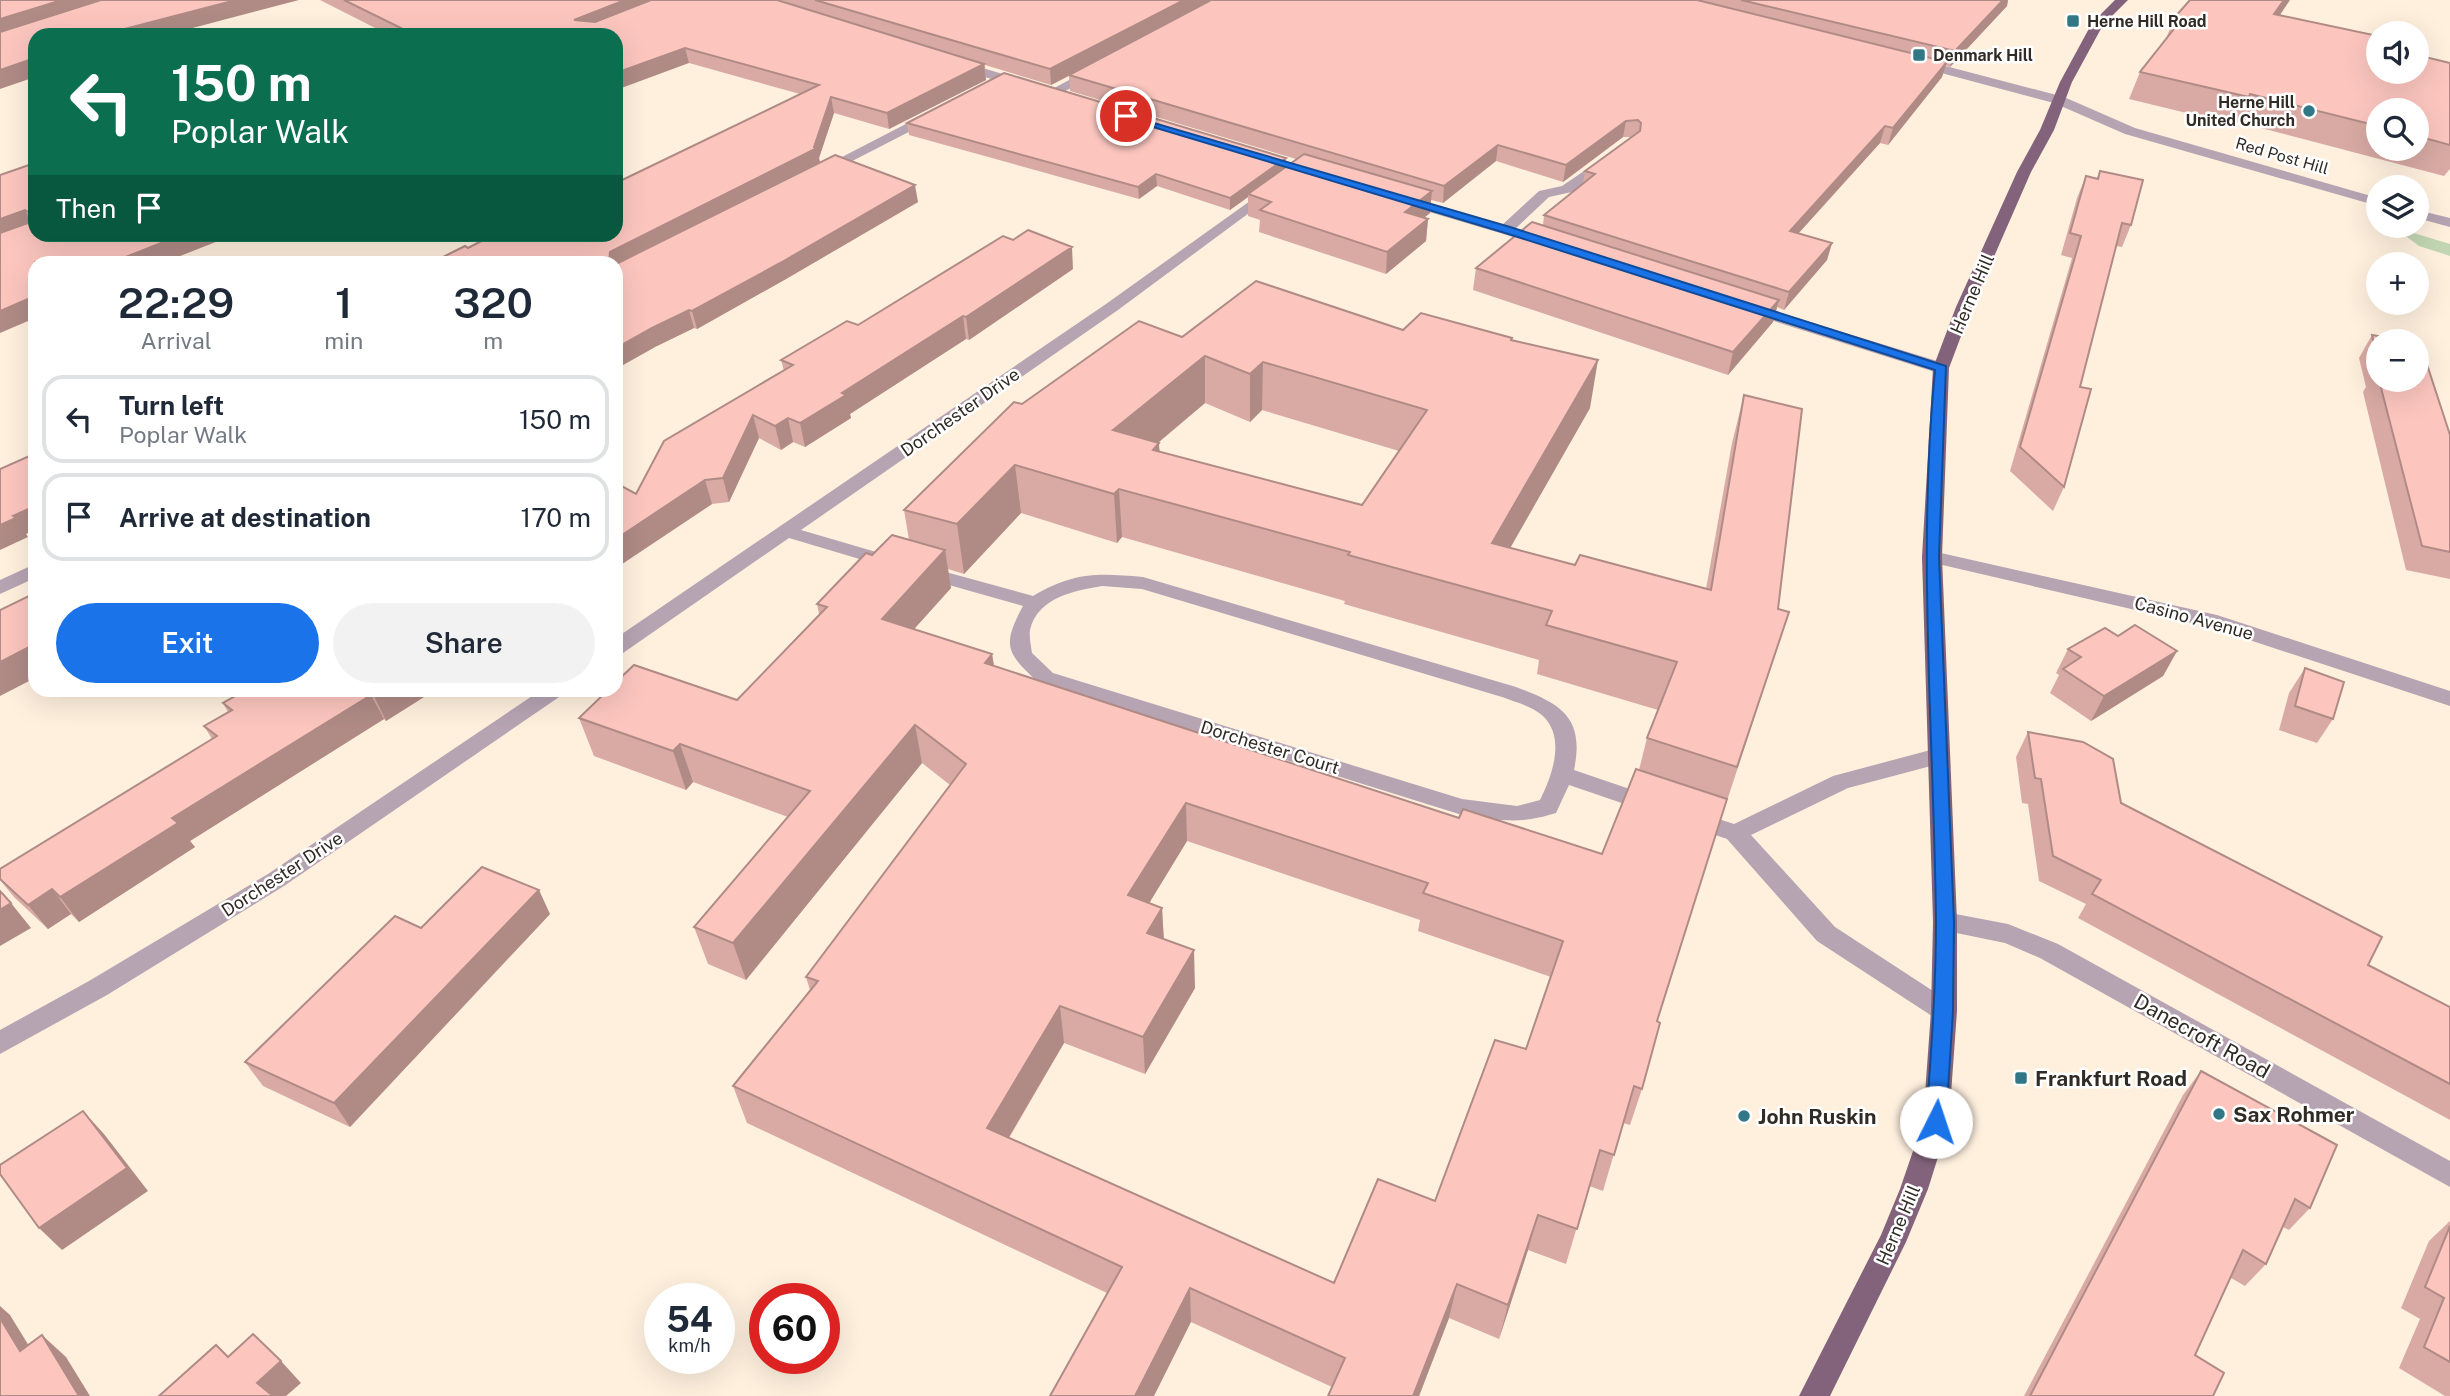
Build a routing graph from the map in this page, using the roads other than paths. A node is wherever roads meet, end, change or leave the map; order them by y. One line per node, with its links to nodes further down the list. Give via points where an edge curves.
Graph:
1 (2122, 0): 9 (main road, via 2098,23)
2 (1904, 59): 9 (street)
3 (1111, 61): 7 (street)
4 (951, 62): 5 (street)
5 (1002, 79): 6 (street); 7 (street)
6 (986, 86)
7 (1051, 93): 8 (street)
8 (1076, 100)
9 (2059, 100): 15 (street, Red Post Hill, via 2130,131); 21 (main road, Herne Hill, via 1964,307)
10 (943, 109): 13 (street)
11 (1619, 149): 18 (street, via 1567,189 1544,194)
12 (1288, 177): 22 (street, Dorchester Drive, via 1112,307)
13 (810, 178)
14 (1393, 197): 18 (street)
15 (2366, 199)
16 (2429, 217): 17 (street)
17 (2450, 223)
18 (1506, 229): 19 (street)
19 (1559, 247)
20 (1731, 302): 21 (street)
21 (1941, 368): 23 (main road, Herne Hill)
22 (788, 531): 26 (street); 27 (street, Dorchester Drive)
23 (1932, 557): 29 (street, Casino Avenue, via 2217,622); 30 (main road, Herne Hill)
24 (28, 574): 25 (street)
25 (0, 588)
26 (1035, 603): 31 (street, Dorchester Court, via 1064,586 1102,580 1143,583 1509,692 1549,709 1567,737); 31 (street, Dorchester Court, via 1020,631 1022,655 1046,678 1462,807 1517,814 1548,807)
27 (623, 643)
28 (545, 697): 35 (street, Dorchester Drive, via 276,880)
29 (2450, 699)
30 (1938, 756): 32 (street, via 1841,782); 33 (main road, Herne Hill)
31 (1563, 775): 32 (street)
32 (1735, 833): 34 (street, via 1826,934)
33 (1945, 922): 34 (main road, Herne Hill); 36 (street, Danecroft Road, via 2008,934 2049,951)
34 (1944, 1011): 37 (main road, Herne Hill, via 1936,1122 1914,1189 1873,1283)
35 (0, 1043)
36 (2450, 1175)
37 (1814, 1396)

